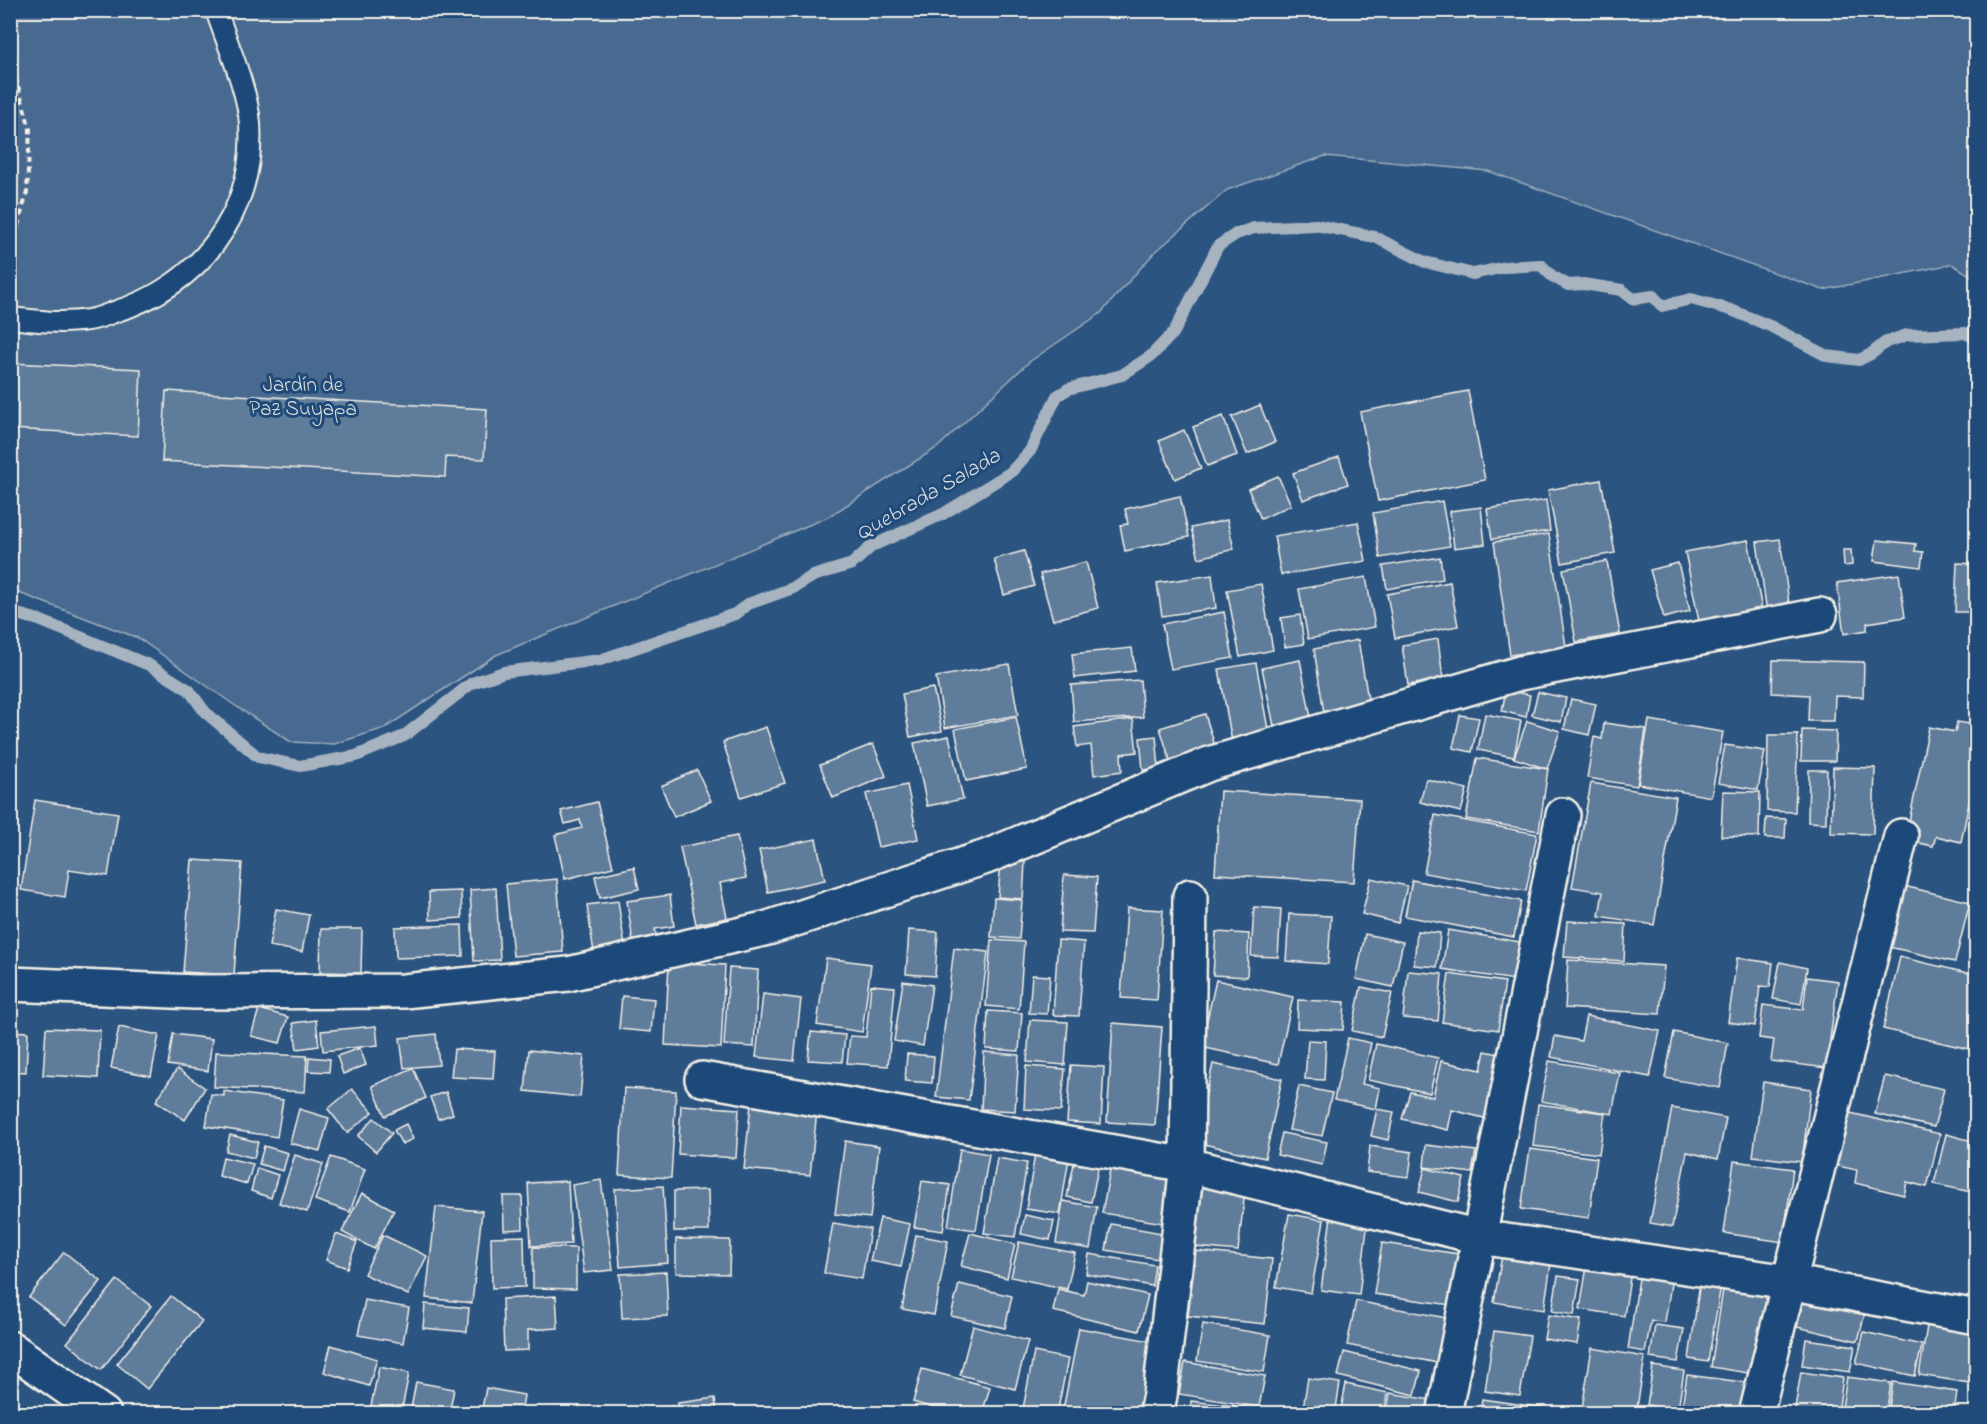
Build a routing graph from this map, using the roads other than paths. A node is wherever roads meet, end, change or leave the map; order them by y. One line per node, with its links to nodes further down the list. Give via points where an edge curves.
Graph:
1 (216, 10): 2 (lane, via 250,123 248,173 231,221 204,258 168,289 132,307 88,320 45,322)
2 (10, 318)
3 (1820, 615): 7 (street, via 1509,676 1209,764 986,857 768,928 568,974 404,991 195,992)
4 (1563, 815): 10 (street)
5 (1901, 836): 11 (street)
6 (1190, 896): 9 (street)
7 (10, 984)
8 (702, 1080): 9 (street)
9 (1187, 1165): 10 (street); 15 (street)
10 (1479, 1237): 11 (street); 16 (street)
11 (1789, 1282): 12 (street); 17 (street)
12 (1977, 1317)
13 (10, 1348): 14 (street)
14 (104, 1413)
15 (1156, 1413)
16 (1444, 1413)
17 (1755, 1413)

